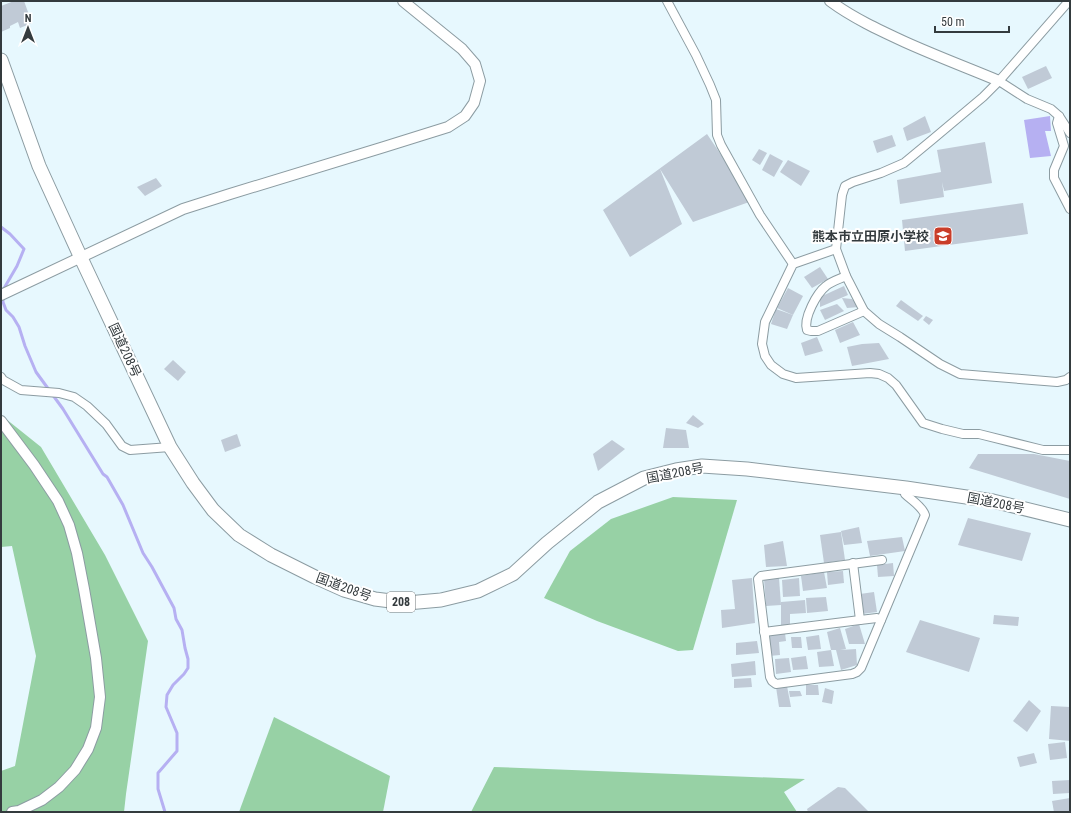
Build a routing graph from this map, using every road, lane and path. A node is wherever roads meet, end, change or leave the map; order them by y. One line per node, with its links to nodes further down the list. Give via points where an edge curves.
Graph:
1 (402, 1): 11 (street, via 462,49 475,64 480,82 474,103 465,116 448,126 384,148 184,210)
2 (667, 1): 12 (street, via 696,55 716,100 721,145 760,215)
3 (830, 1): 6 (street, via 870,26)
4 (1069, 1): 6 (street)
5 (1, 60): 11 (highway, 国道208号 / 208, via 39,166)
6 (999, 81): 7 (street, via 1027,100 1051,109); 10 (street, via 904,163 845,186)
7 (1059, 116): 8 (street); 9 (street, via 1057,123 1064,146 1054,170 1054,178)
8 (1070, 134)
9 (1070, 209)
10 (836, 249): 12 (street); 13 (street)
11 (81, 258): 14 (street); 19 (highway, 国道208号 / 208)
12 (793, 264): 20 (street, via 765,322 762,344 771,365 783,374 796,378 879,374 896,385 923,423 1043,450)
13 (846, 276): 15 (street); 15 (street, via 827,285 820,292 809,311 805,325 807,330 818,331)
14 (1, 295)
15 (864, 311): 17 (street, via 879,324 960,374 1057,382)
16 (1, 377): 19 (street, via 21,390 74,396 106,424 122,446 130,450)
17 (1070, 377)
18 (1, 421): 28 (street, via 58,501 69,525 84,589 100,697 96,728 75,770 42,800)
19 (170, 446): 21 (highway, 国道208号 / 208, via 192,484 213,510 239,535 271,555 344,590 375,599 407,603 441,600 478,591 513,574 598,502 644,478 657,475 702,466)
20 (1070, 450)
21 (906, 488): 22 (highway, 国道208号 / 208, via 993,501); 26 (street, via 905,494 921,508 924,515)
22 (1070, 520)
23 (882, 560): 24 (street)
24 (853, 563): 25 (street); 27 (street, via 761,576 758,579)
25 (860, 620): 26 (street); 27 (street)
26 (880, 620): 27 (street, via 861,668 857,672 776,684 770,677)
27 (764, 632)
28 (12, 812)

